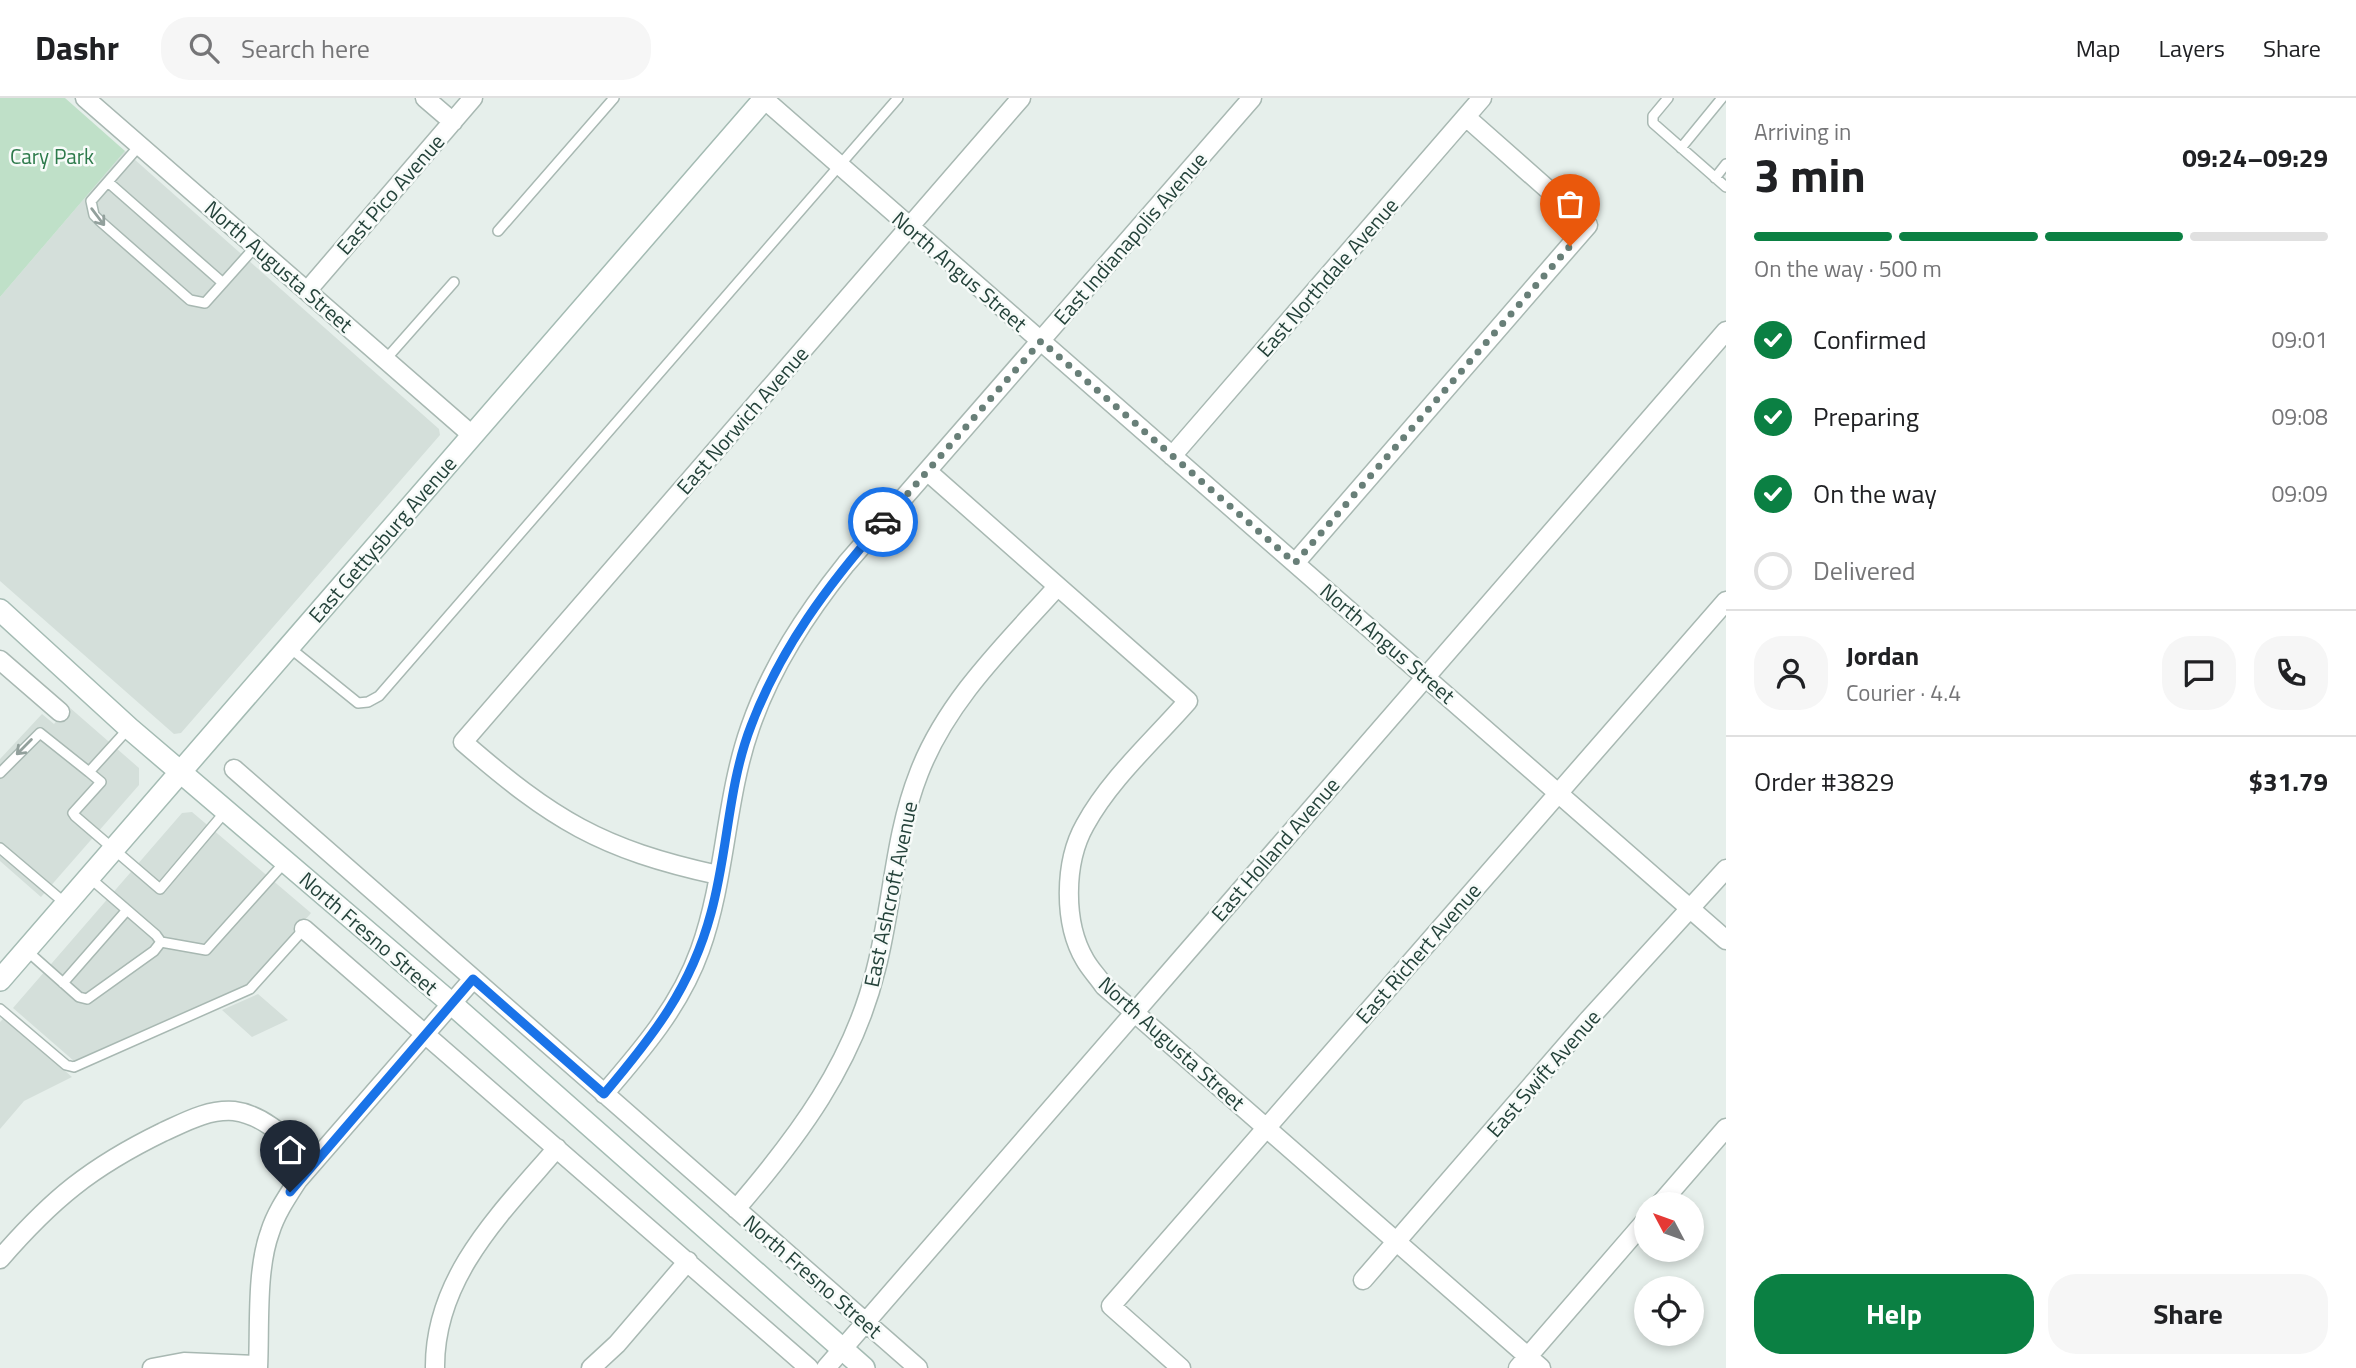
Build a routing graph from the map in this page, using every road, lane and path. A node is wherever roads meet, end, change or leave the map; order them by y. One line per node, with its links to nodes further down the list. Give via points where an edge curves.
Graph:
1 (85, 98): 14 (street, North Augusta Street)
2 (425, 98): 13 (street)
3 (473, 98): 13 (street, East Pico Avenue)
4 (614, 98): 22 (lane)
5 (898, 98): 17 (lane)
6 (1021, 98): 21 (street, East Norwich Avenue)
7 (1252, 98): 28 (street, East Indianapolis Avenue)
8 (1482, 98): 12 (street, East Northdale Avenue)
9 (1668, 98): 15 (lane, via 1653,122)
10 (1722, 98): 15 (lane)
11 (764, 99): 17 (street, North Angus Street); 30 (street, East Gettysburg Avenue)
12 (1466, 117): 31 (street, East Northdale Avenue); 33 (street, via 1588,225)
13 (453, 122): 26 (street, East Pico Avenue)
14 (140, 145): 19 (lane); 23 (street, North Augusta Street)
15 (1681, 148): 18 (lane)
16 (1726, 164): 18 (lane)
17 (839, 166): 21 (street, North Angus Street); 37 (lane, via 379,695 358,702)
18 (1715, 177): 20 (lane)
19 (108, 182): 25 (lane); 25 (lane, one-way to 25, via 91,201 100,221 197,304 205,303)
20 (1726, 187)
21 (909, 227): 28 (street, North Angus Street); 52 (street, East Norwich Avenue, via 463,742 543,808 586,834 661,863)
22 (499, 231)
23 (256, 246): 25 (lane); 26 (street, North Augusta Street)
24 (454, 282): 29 (lane)
25 (223, 283)
26 (307, 291): 29 (street, North Augusta Street)
27 (1726, 331): 39 (street, East Holland Avenue)
28 (1041, 341): 31 (street, North Angus Street); 32 (street, East Indianapolis Avenue)
29 (386, 359): 30 (street, North Augusta Street)
30 (472, 435): 37 (street, East Gettysburg Avenue)
31 (1172, 456): 33 (street, North Angus Street)
32 (927, 471): 34 (street, North Augusta Street); 52 (street, East Indianapolis Avenue, via 817,600 769,682 750,729)
33 (1295, 563): 39 (street, North Angus Street)
34 (1057, 587): 66 (street, North Augusta Street, via 1188,701 1104,797 1084,826 1072,862 1069,901 1084,960 1104,986); 74 (street, East Ashcroft Avenue, via 978,677 934,740 907,807 876,969 857,1030 813,1113)
35 (1726, 601): 46 (street, East Richert Avenue)
36 (0, 610): 41 (street, North Fresno Street)
37 (289, 646): 44 (street, East Gettysburg Avenue)
38 (0, 660): 40 (street)
39 (1425, 676): 46 (street, North Angus Street); 66 (street, East Holland Avenue)
40 (60, 712)
41 (129, 728): 43 (lane); 44 (street, North Fresno Street)
42 (233, 769): 62 (street, North Fresno Street)
43 (89, 772): 45 (lane, one-way to 45, via 40,733); 49 (lane, via 101,782 73,813)
44 (180, 772): 47 (street, North Fresno Street); 49 (street, East Gettysburg Avenue)
45 (0, 773)
46 (1559, 791): 55 (street, North Angus Street); 69 (street, East Richert Avenue)
47 (226, 811): 49 (lane, via 160,889); 50 (street, North Fresno Street)
48 (0, 848): 54 (lane)
49 (114, 850): 53 (street, East Gettysburg Avenue)
50 (286, 861): 59 (lane, via 206,950); 64 (street, North Fresno Street)
51 (1726, 869): 55 (street, East Swift Avenue)
52 (718, 875): 68 (street, East Indianapolis Avenue, via 700,951 680,995 652,1039)
53 (89, 877): 54 (street, East Gettysburg Avenue); 56 (lane)
54 (66, 904): 60 (street, East Gettysburg Avenue)
55 (1691, 909): 58 (street, North Angus Street); 76 (street, East Swift Avenue)
56 (127, 910): 59 (lane); 63 (lane)
57 (304, 929): 65 (lane, via 250,989 74,1067); 67 (street)
58 (1726, 940)
59 (161, 942): 63 (lane, via 87,999)
60 (26, 950): 61 (street, East Gettysburg Avenue); 63 (lane)
61 (0, 979)
62 (473, 979): 64 (street); 68 (street, North Fresno Street)
63 (63, 983)
64 (452, 1004): 67 (street); 81 (street, North Fresno Street)
65 (0, 1009)
66 (1134, 1012): 69 (street, North Augusta Street); 80 (street, East Holland Avenue)
67 (426, 1033): 71 (street); 72 (street)
68 (604, 1094): 74 (street, North Fresno Street)
69 (1266, 1126): 76 (street, North Augusta Street); 91 (street, East Richert Avenue, via 1111,1306)
70 (1726, 1128): 73 (street)
71 (557, 1148): 78 (street); 85 (street, via 488,1227 460,1267 444,1311)
72 (313, 1163): 77 (street, via 256,1117 234,1111 196,1117 90,1172 58,1196); 83 (street, via 281,1205 269,1234)
73 (1670, 1192)
74 (736, 1209): 80 (street, North Fresno Street)
75 (1634, 1235): 82 (street)
76 (1396, 1242): 79 (street, East Swift Avenue); 82 (street, North Augusta Street)
77 (0, 1259)
78 (688, 1261): 86 (street); 87 (street)
79 (1363, 1280)
80 (865, 1321): 81 (street, East Holland Avenue); 90 (street, North Fresno Street)
81 (842, 1349): 88 (street, East Holland Avenue); 89 (street, North Fresno Street)
82 (1529, 1364)
83 (258, 1367): 84 (street, via 184,1362)
84 (152, 1368)
85 (435, 1368)
86 (592, 1368)
87 (809, 1368)
88 (826, 1368)
89 (864, 1368)
90 (918, 1368)
91 (1181, 1368)

